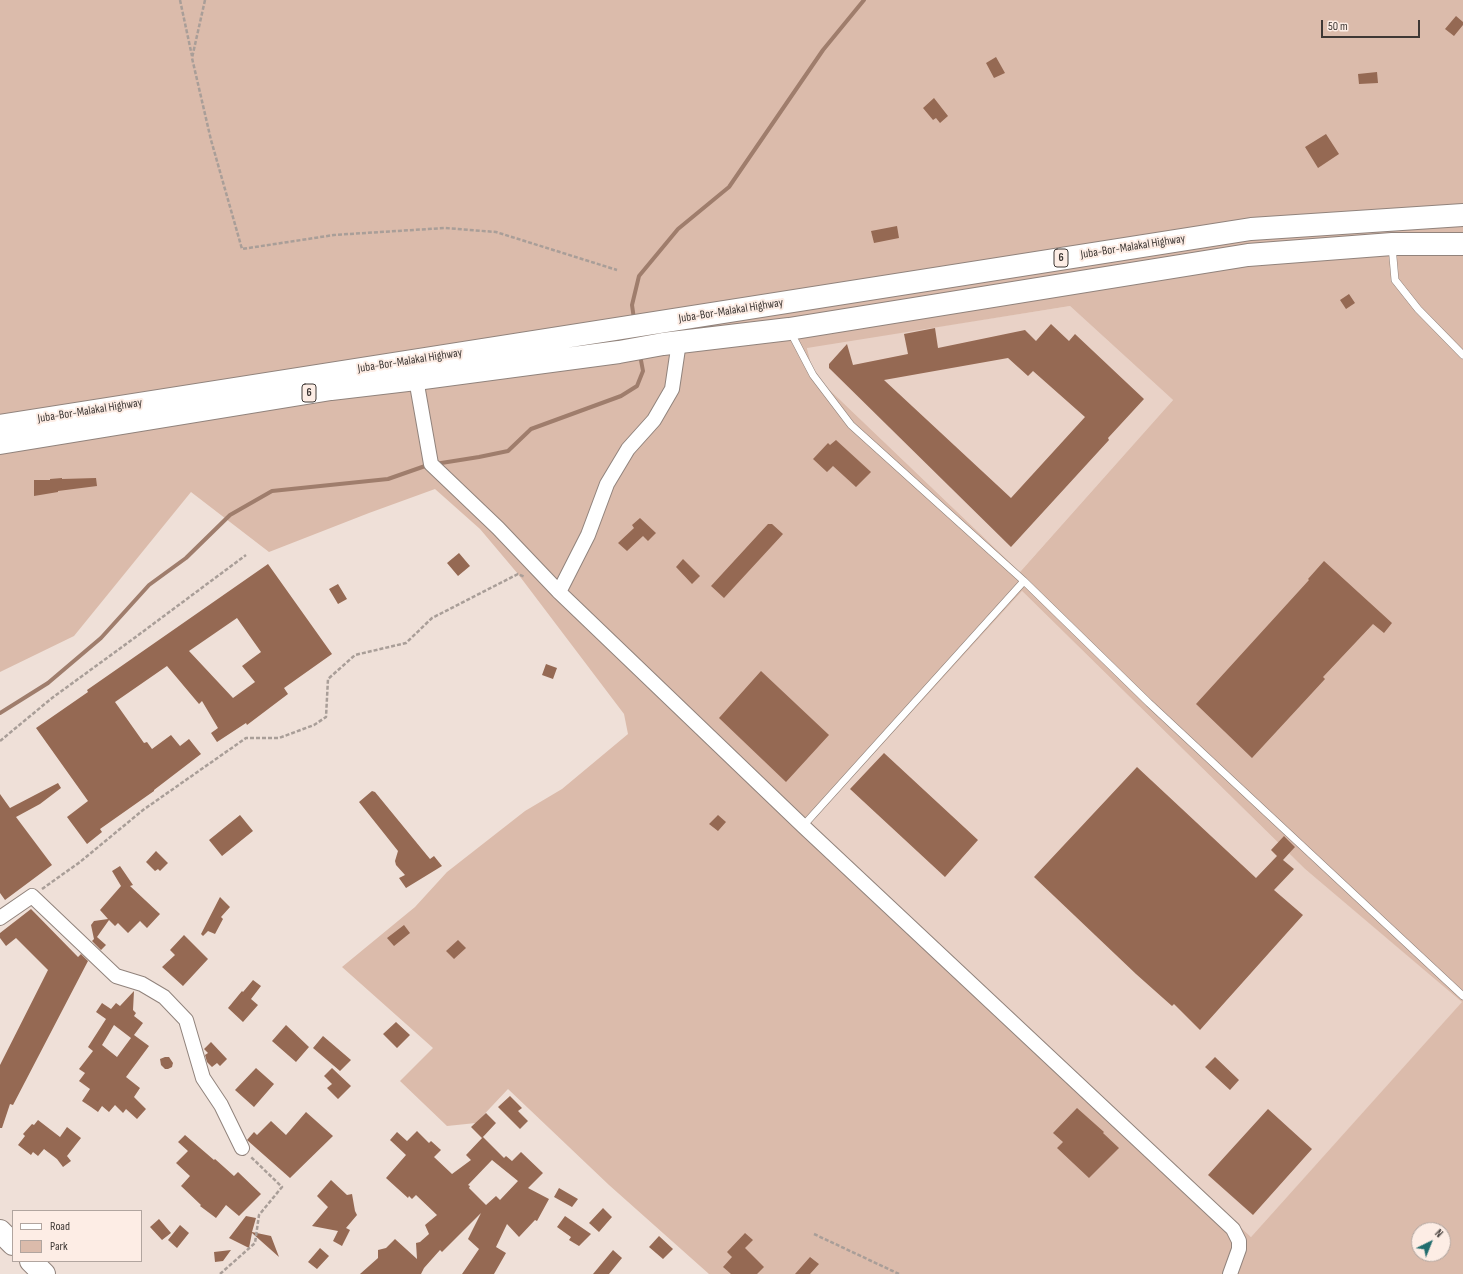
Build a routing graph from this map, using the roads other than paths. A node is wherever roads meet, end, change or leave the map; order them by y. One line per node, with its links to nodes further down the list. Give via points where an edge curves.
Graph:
1 (1463, 215): 8 (main road, Juba-Bor-Malakal Highway / 6, via 1251,229)
2 (1392, 244): 3 (main road, Juba-Bor-Malakal Highway / 6); 4 (main road, Juba-Bor-Malakal Highway / 6, via 1248,255); 6 (lane, via 1395,280 1418,309)
3 (1463, 244)
4 (789, 329): 5 (main road, Juba-Bor-Malakal Highway / 6); 10 (lane, via 813,375 851,425)
5 (671, 343): 7 (main road, Juba-Bor-Malakal Highway / 6); 11 (street, via 672,389 654,420 628,449 607,484 588,535)
6 (1463, 355)
7 (416, 379): 9 (main road, Juba-Bor-Malakal Highway / 6, via 323,390); 11 (street, via 431,464 498,528)
8 (0, 426)
9 (0, 443)
10 (1024, 581): 12 (lane); 14 (lane, via 1150,703)
11 (558, 592): 12 (street)
12 (803, 826): 20 (street, via 1233,1229 1239,1241 1239,1249)
13 (0, 918): 15 (street, via 32,896 116,976 142,984 164,997 186,1020 203,1078 221,1105)
14 (1463, 996)
15 (242, 1148)
16 (0, 1231): 17 (main road)
17 (12, 1243)
18 (32, 1262): 19 (main road)
19 (44, 1274)
20 (1230, 1274)

